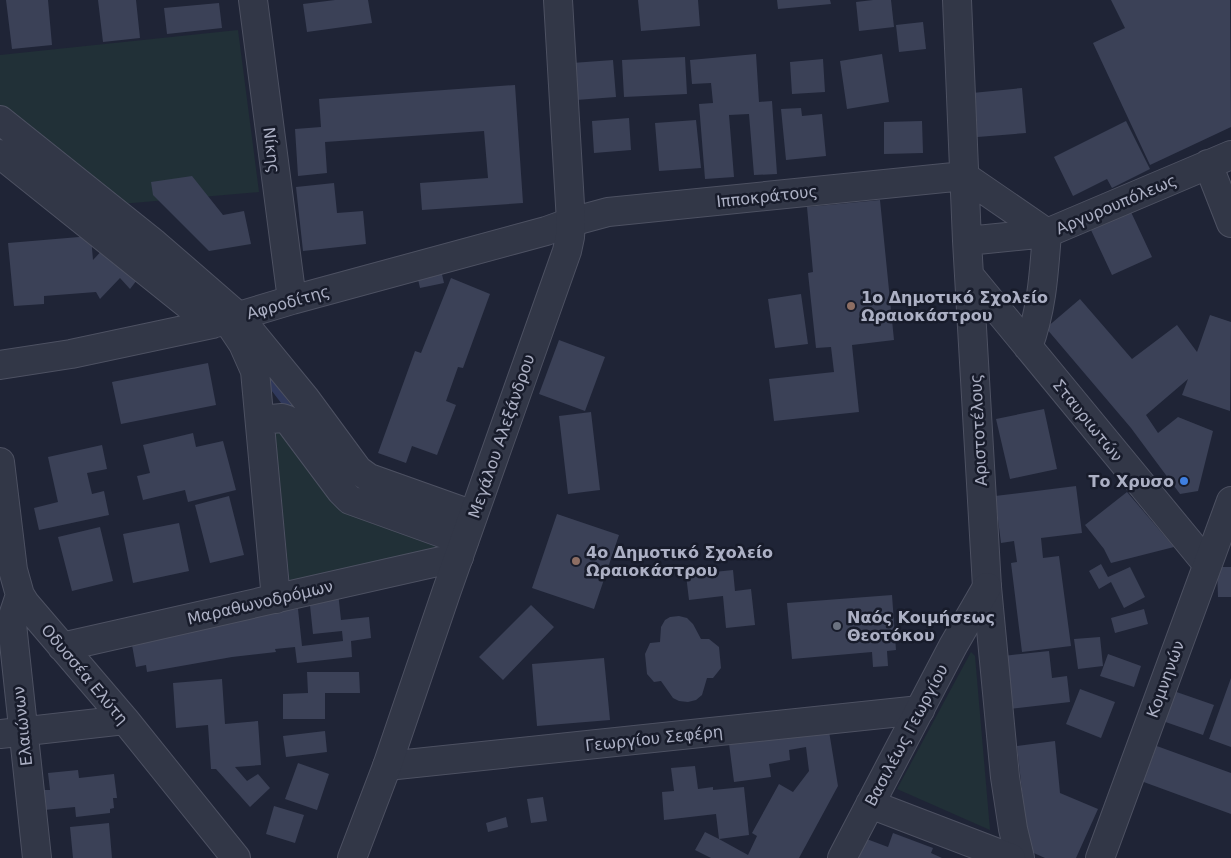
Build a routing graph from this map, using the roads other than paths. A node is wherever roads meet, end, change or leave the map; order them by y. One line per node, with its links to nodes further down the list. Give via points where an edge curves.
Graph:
1 (253, 0): 13 (street, Νίκης)
2 (558, 0): 8 (street, Μεγάλου Αλεξάνδρου)
3 (957, 0): 7 (street, Αριστοτέλους)
4 (0, 120): 14 (street, via 155,244)
5 (0, 154): 14 (street)
6 (1220, 160): 9 (street); 10 (street, Αργυρουπόλεως)
7 (964, 176): 8 (street, Ιπποκράτους, via 608,212); 10 (street); 11 (street, Αριστοτέλους)
8 (571, 222): 13 (street, Αφροδίτης); 20 (street, Μεγάλου Αλεξάνδρου, via 567,251)
9 (1231, 222)
10 (1047, 233): 11 (street, Αργυρουπόλεως); 15 (street, via 1040,305)
11 (967, 241): 12 (street, Αριστοτέλους)
12 (969, 275): 15 (street, Σταυριωτών); 23 (street, Αριστοτέλους)
13 (292, 300): 14 (street, Αφροδίτης)
14 (225, 320): 16 (street, Αφροδίτης, via 71,354); 17 (street, via 243,344 255,371); 20 (street, via 305,398 358,470 370,478)
15 (1028, 347): 22 (street, Σταυριωτών)
16 (0, 365)
17 (260, 420): 21 (street, via 288,420 350,500); 25 (street)
18 (0, 462): 24 (street, Οδυσσέα Ελύτη, via 13,570)
19 (1231, 501): 22 (street, Κομνηνών)
20 (474, 515): 21 (street, Μεγάλου Αλεξάνδρου)
21 (462, 549): 25 (street, Μαραθωνοδρόμων); 30 (street, Μεγάλου Αλεξάνδρου)
22 (1207, 564): 38 (street, Κομνηνών)
23 (987, 587): 27 (street, Βασιλέως Γεωργίου); 37 (street, Αριστοτέλους, via 1005,777)
24 (20, 595): 26 (street, Οδυσσέα Ελύτη); 29 (street, Ελαιώνων, via 12,624)
25 (276, 599): 26 (street, Μαραθωνοδρόμων)
26 (62, 647): 28 (street, Οδυσσέα Ελύτη)
27 (920, 710): 30 (street, Γεωργίου Σεφέρη); 31 (street, Βασιλέως Γεωργίου)
28 (125, 720): 29 (street); 33 (street, Οδυσσέα Ελύτη)
29 (11, 732): 32 (street, Ελαιώνων)
30 (386, 766): 34 (street, Μεγάλου Αλεξάνδρου)
31 (870, 804): 35 (street, Βασιλέως Γεωργίου); 36 (street)
32 (37, 858)
33 (236, 858)
34 (352, 858)
35 (842, 858)
36 (1012, 858)
37 (1020, 858)
38 (1100, 858)

